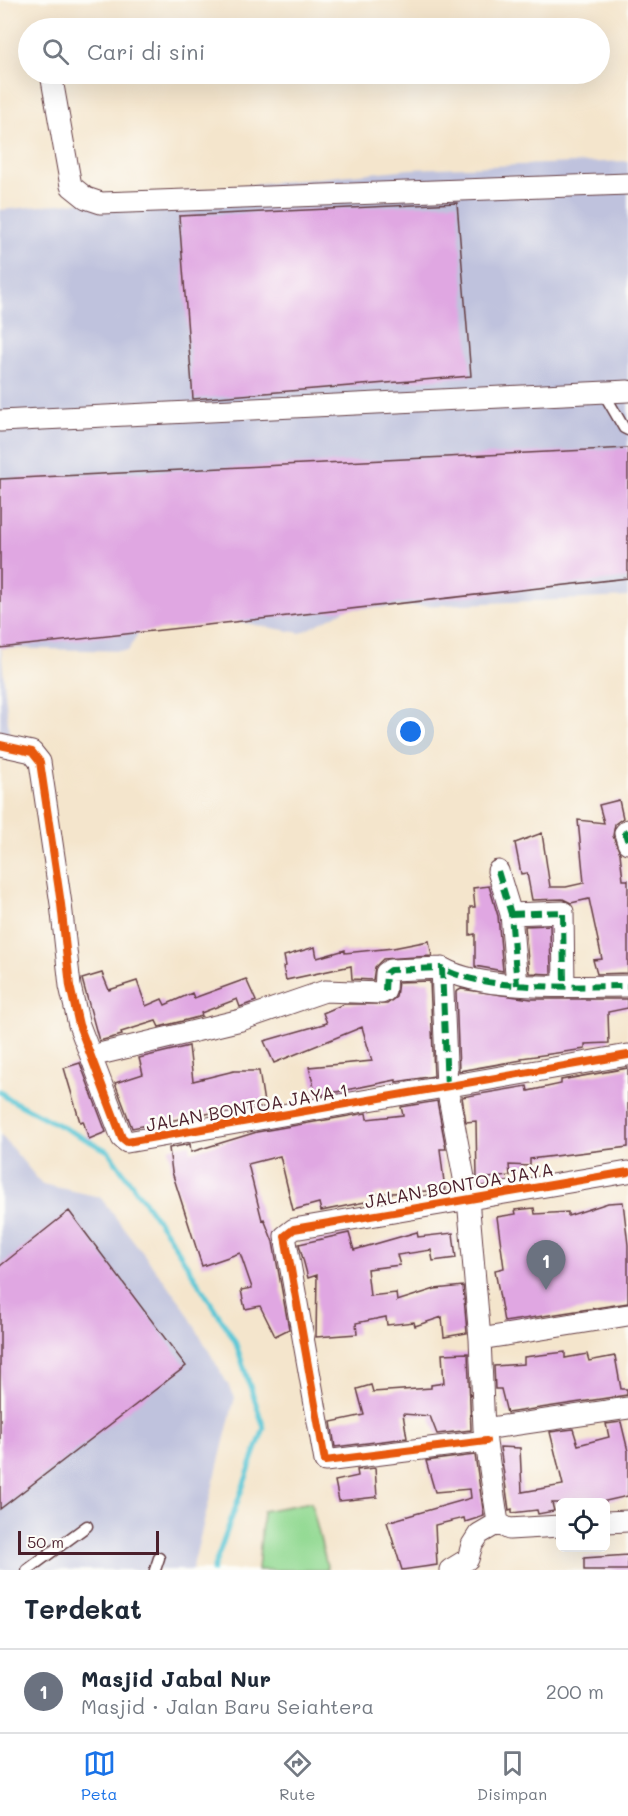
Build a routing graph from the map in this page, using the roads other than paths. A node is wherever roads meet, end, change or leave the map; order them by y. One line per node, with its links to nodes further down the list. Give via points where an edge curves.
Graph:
1 (53, 84): 2 (street, via 71,186 86,198 101,202)
2 (628, 184)
3 (628, 391): 4 (street)
4 (603, 392): 5 (street); 6 (lane)
5 (0, 421)
6 (628, 430)
7 (0, 745): 17 (street, JALAN BONTOA JAYA 1, via 32,752 41,768 70,986)
8 (628, 830): 9 (street)
9 (628, 843)
10 (498, 871): 11 (street)
11 (511, 914): 13 (street); 14 (street, via 563,912)
12 (442, 968): 13 (street, via 456,975); 17 (street, via 390,970 383,992 325,991 241,1020); 18 (street)
13 (517, 985): 14 (street)
14 (564, 986): 15 (street)
15 (628, 986)
16 (628, 1055): 18 (street, JALAN BONTOA JAYA 1)
17 (91, 1056): 18 (street, JALAN BONTOA JAYA 1, via 122,1138 132,1143)
18 (447, 1087): 20 (street)
19 (628, 1172): 20 (street, JALAN BONTOA JAYA)
20 (468, 1199): 22 (street); 24 (street, JALAN BONTOA JAYA, via 294,1229 285,1236 325,1461)
21 (628, 1315): 22 (street)
22 (480, 1339): 24 (street)
23 (628, 1408): 24 (street)
24 (485, 1435): 28 (street)
25 (628, 1521): 26 (street)
26 (610, 1522)
27 (87, 1526): 31 (lane)
28 (504, 1526): 29 (street); 33 (street, via 480,1534 468,1559)
29 (556, 1526)
30 (159, 1558): 32 (lane)
31 (27, 1570)
32 (155, 1570)
33 (450, 1570)

